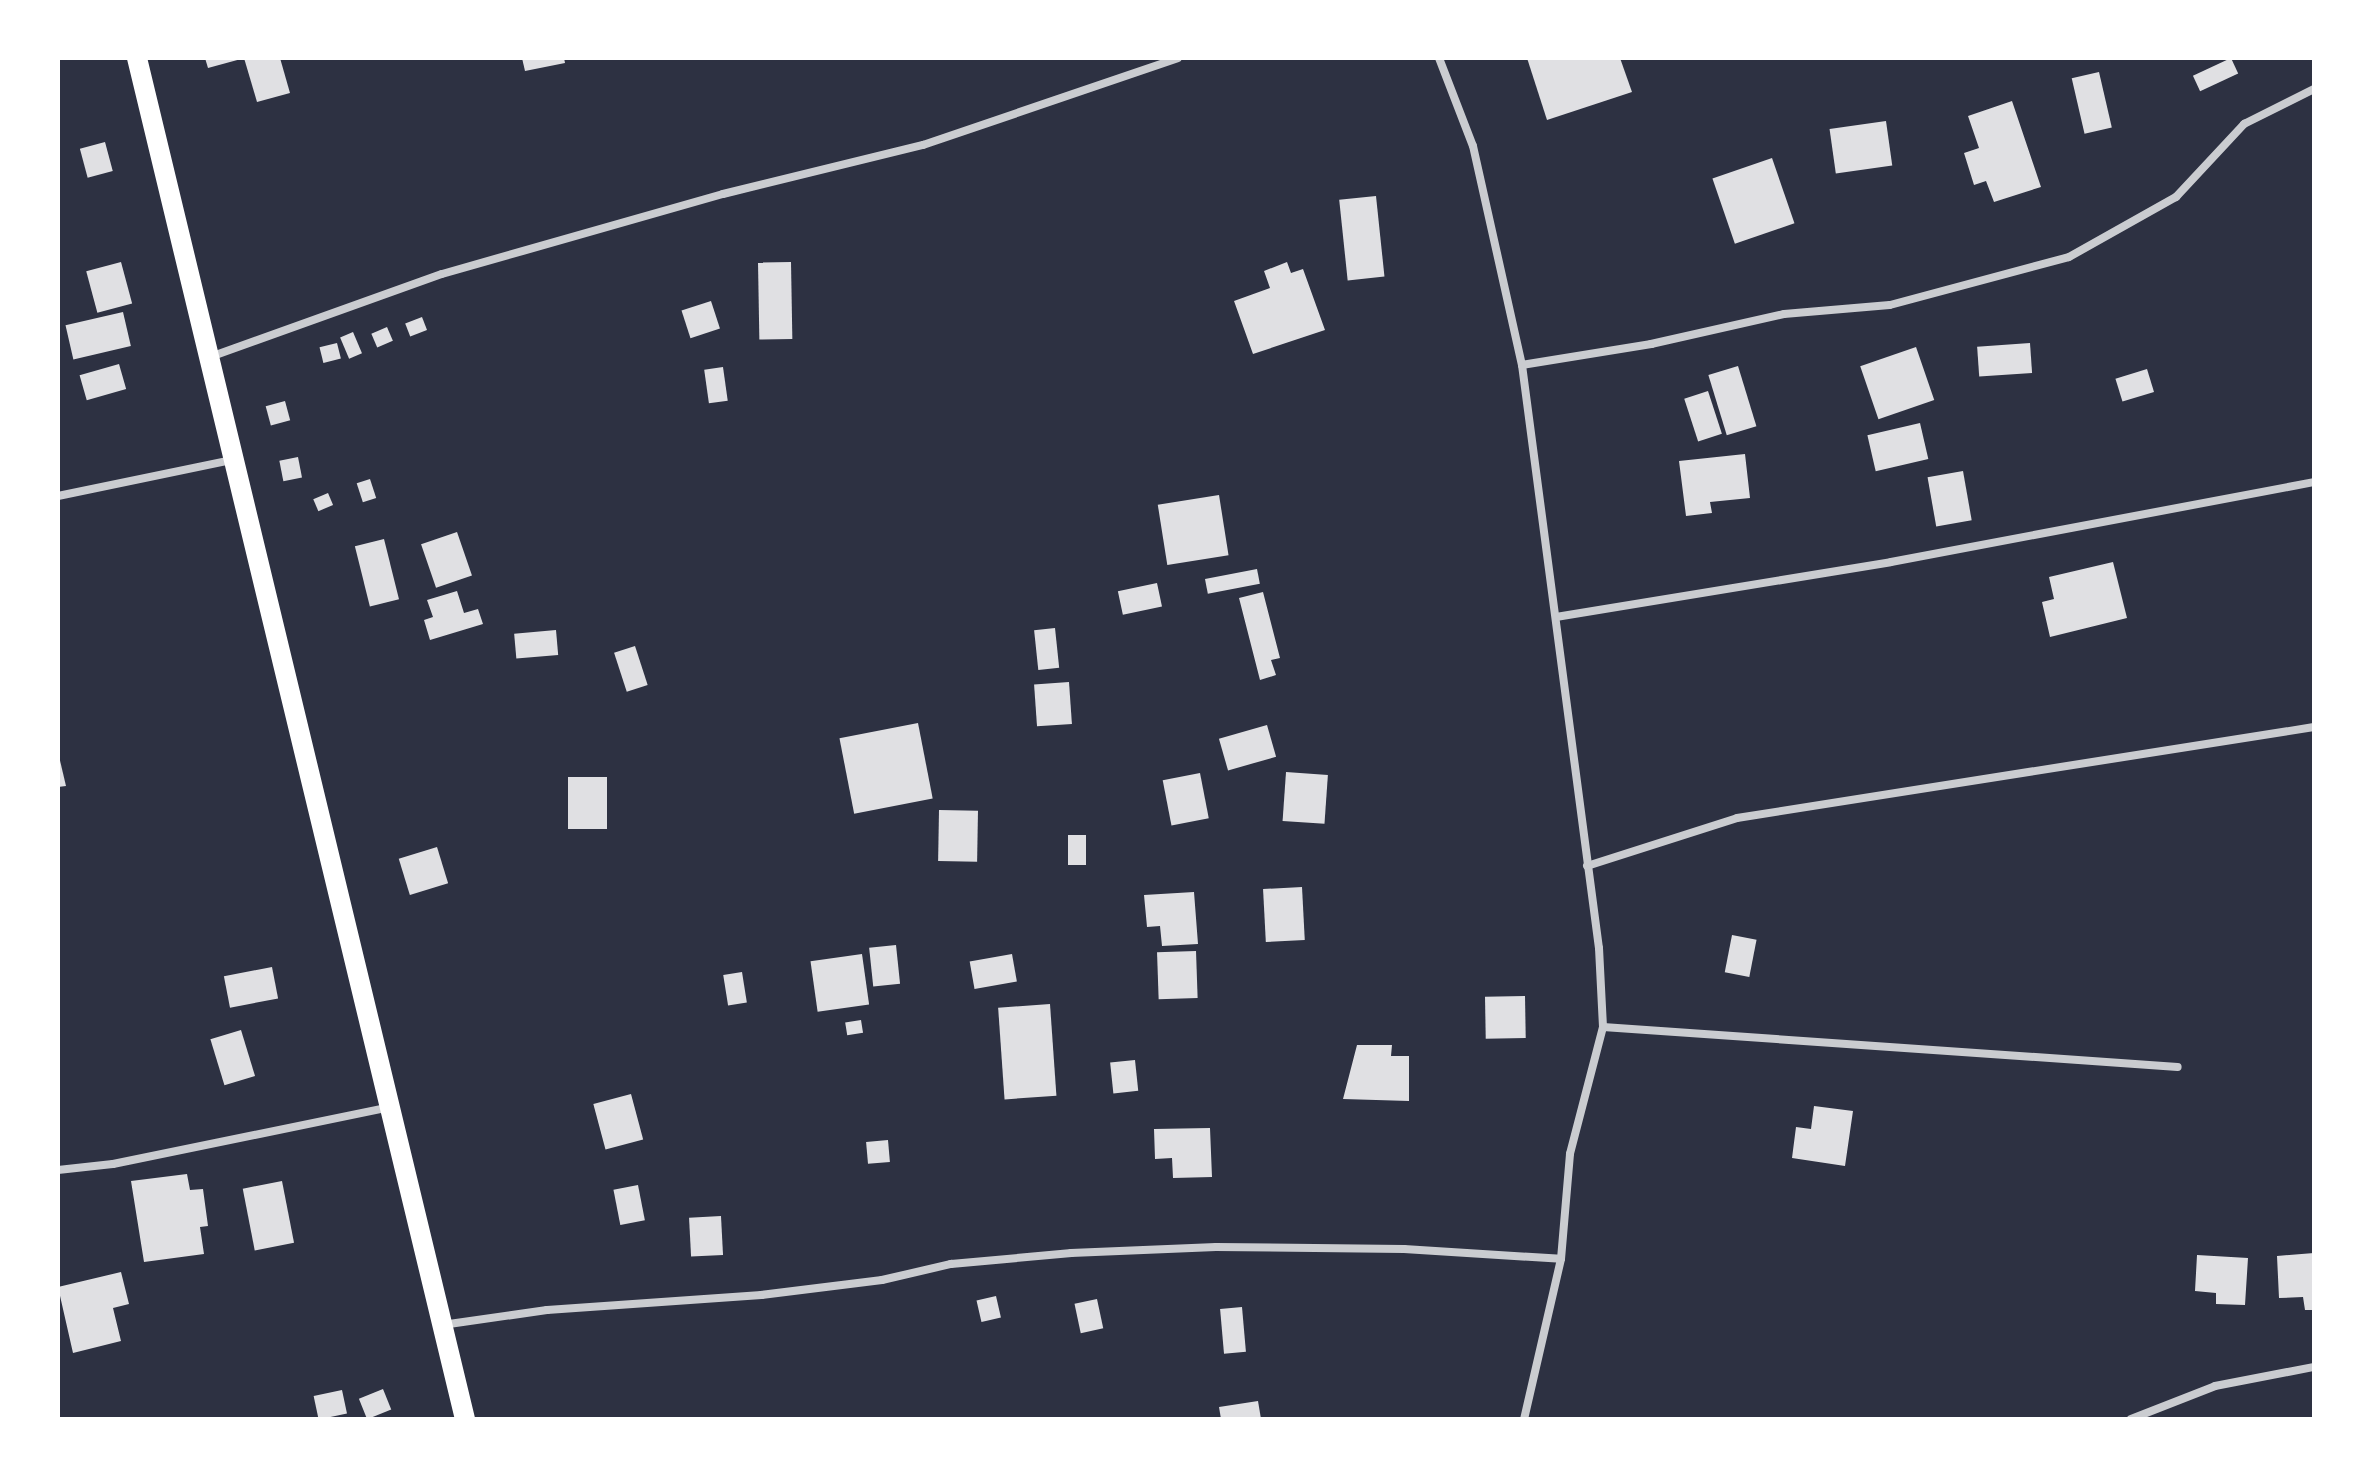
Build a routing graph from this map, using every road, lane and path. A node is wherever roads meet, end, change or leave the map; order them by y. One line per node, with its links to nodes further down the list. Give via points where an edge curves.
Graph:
1 (137, 58): 5 (main road)
2 (1178, 58): 5 (street, via 923,145 723,194 442,274)
3 (1439, 58): 6 (street, via 1473,146)
4 (2314, 89): 6 (street, via 2244,124 2176,197 2069,257 1890,305 1784,314 1651,344)
5 (209, 357): 7 (main road)
6 (1522, 365): 10 (street)
7 (236, 459): 9 (street); 15 (main road)
8 (2314, 482): 10 (street, via 1891,562)
9 (58, 496)
10 (1556, 617): 12 (street)
11 (2314, 727): 12 (street, via 1737,818)
12 (1587, 866): 13 (street)
13 (1603, 1027): 14 (street); 17 (street, via 1570,1154)
14 (2178, 1067)
15 (386, 1108): 16 (street, via 113,1164); 18 (main road)
16 (58, 1170)
17 (1561, 1259): 18 (street, via 1278,1247 1071,1253 951,1264 882,1280 761,1295 547,1310); 21 (street)
18 (442, 1325): 20 (main road)
19 (2314, 1367): 22 (street, via 2215,1386)
20 (465, 1419)
21 (1524, 1419)
22 (2131, 1419)

